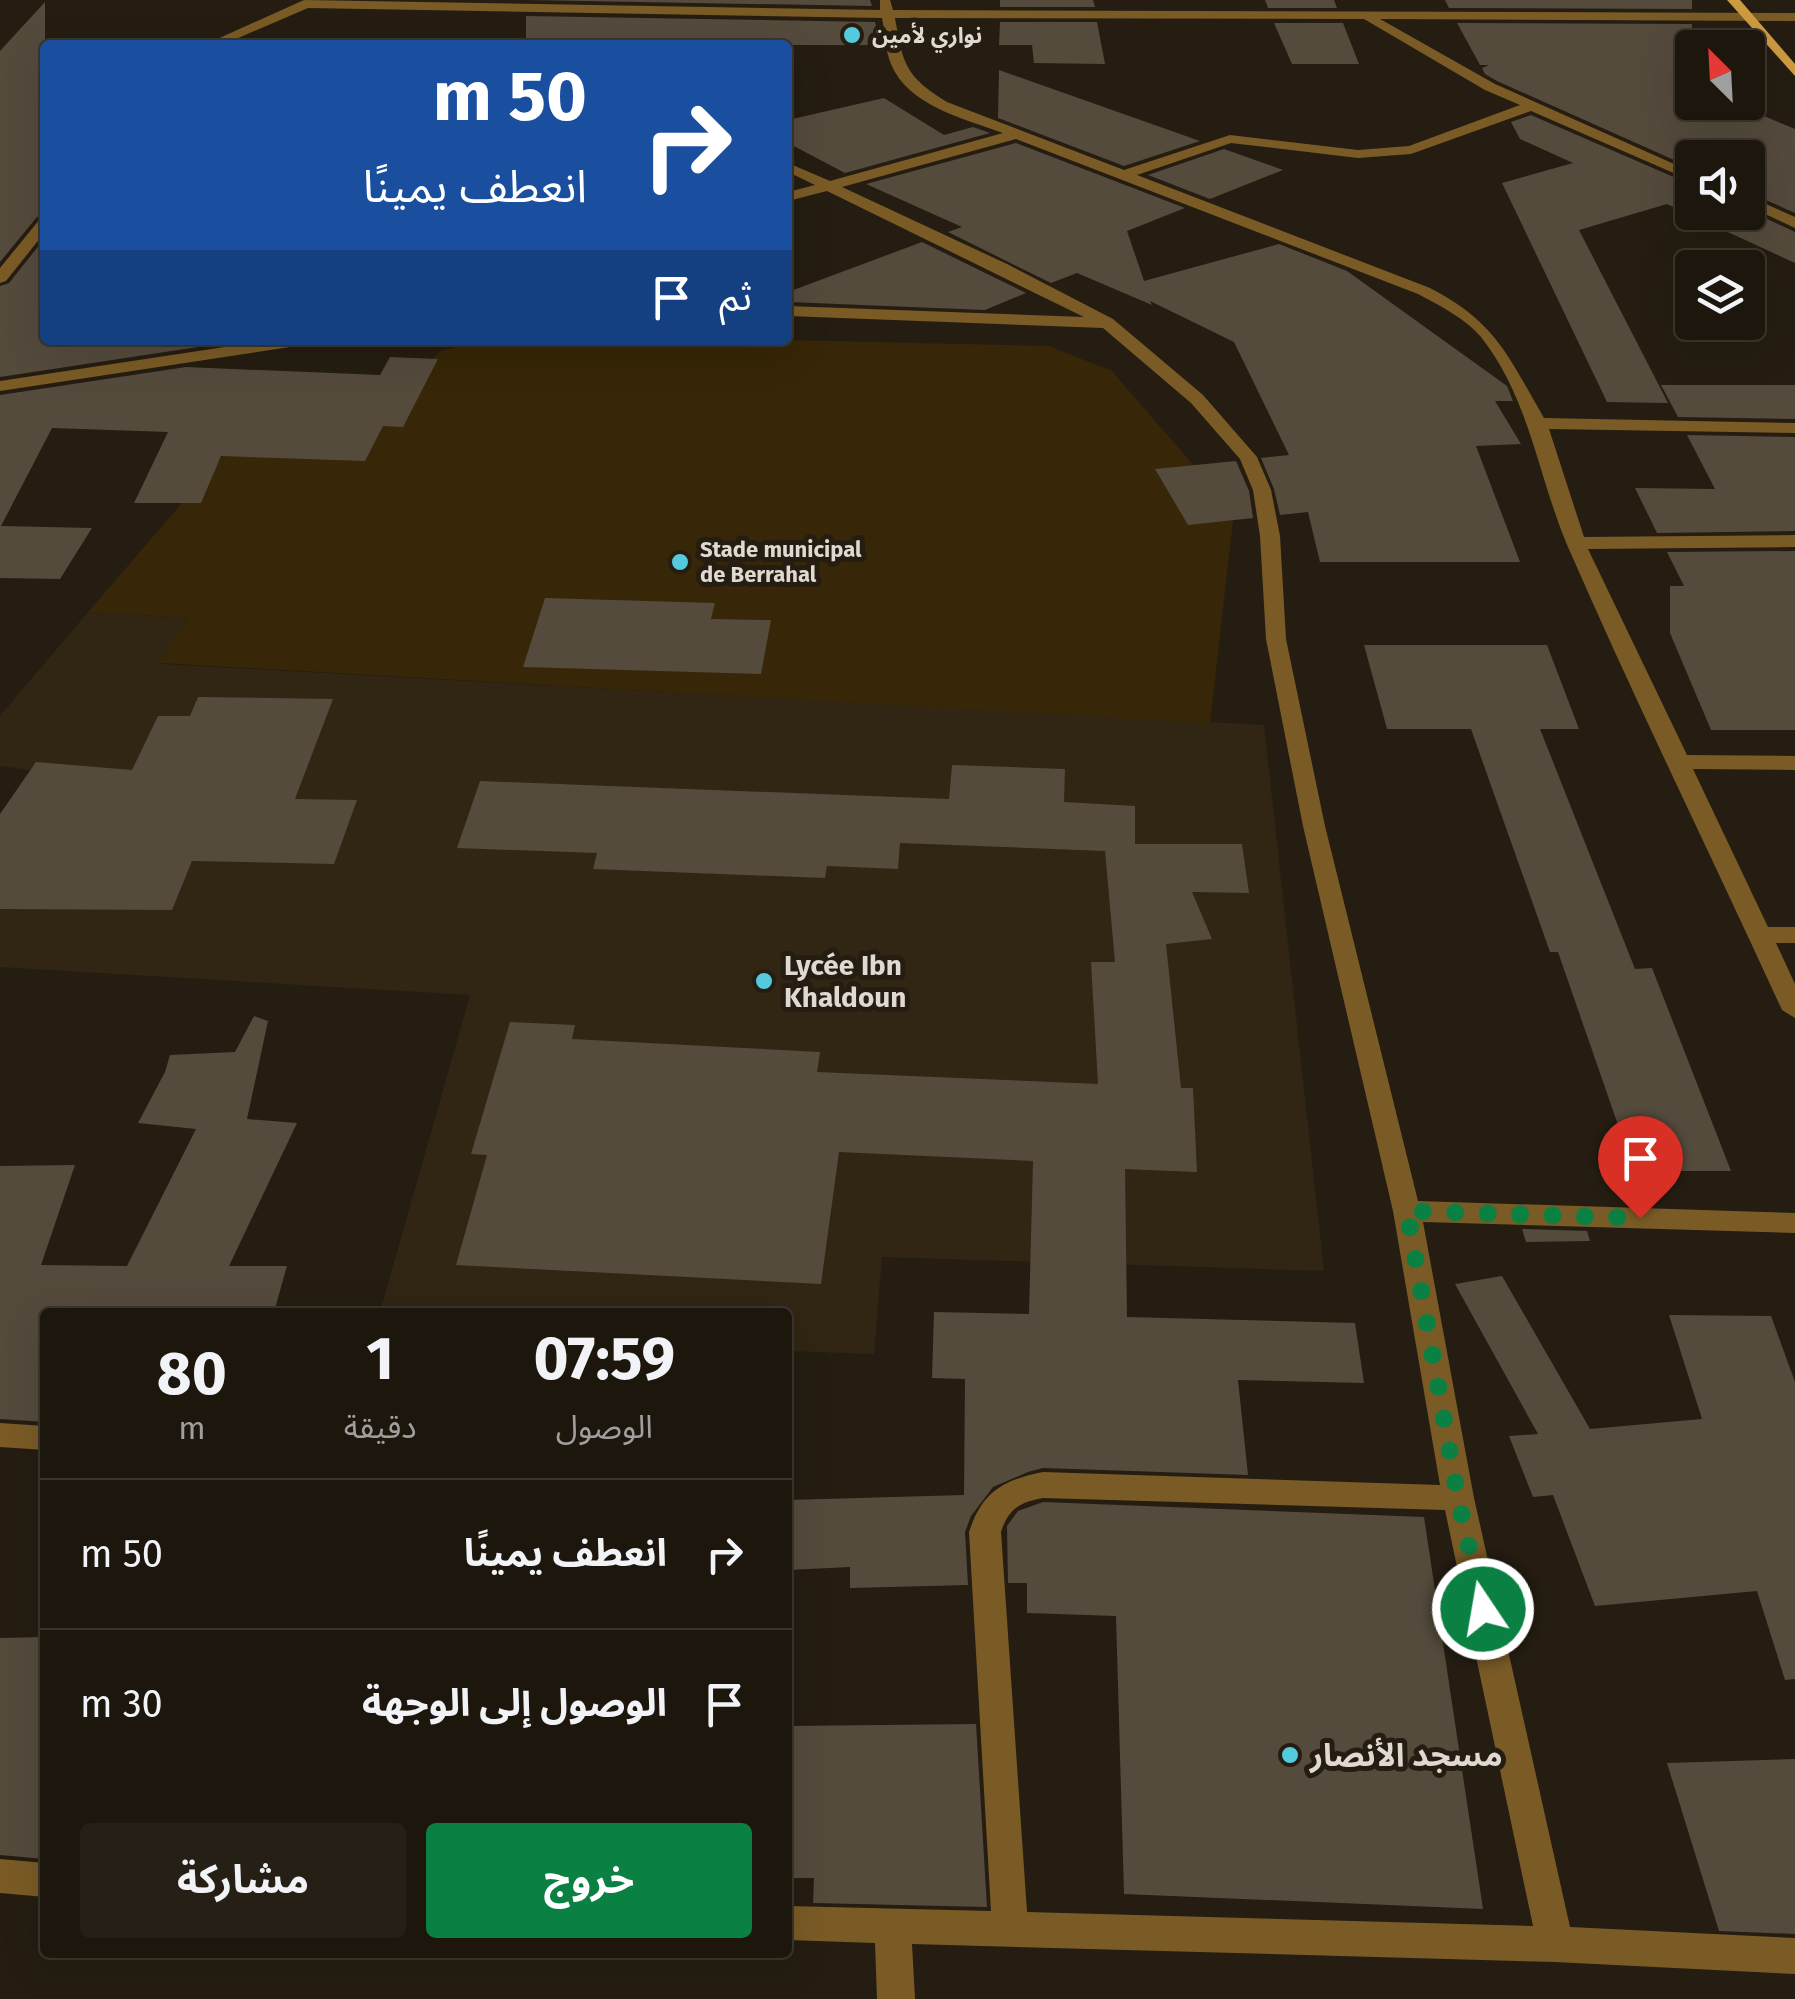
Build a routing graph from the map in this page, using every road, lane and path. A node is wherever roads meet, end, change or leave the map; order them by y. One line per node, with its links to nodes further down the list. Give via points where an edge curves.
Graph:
1 (1733, 0): 6 (main road)
2 (312, 2): 3 (street); 7 (street)
3 (886, 7): 4 (street); 10 (street, via 896,67 906,81 942,106)
4 (1365, 17): 6 (street); 9 (street)
5 (1795, 17): 6 (street)
6 (1746, 18): 8 (main road)
7 (223, 40)
8 (1795, 72)
9 (1531, 106): 12 (street); 13 (street, via 1411,150 1358,154 1230,140)
10 (1016, 134): 13 (street); 14 (street)
11 (792, 169): 14 (street)
12 (1675, 169)
13 (1123, 175): 24 (street, via 1456,307 1487,334)
14 (832, 186): 15 (street); 21 (street)
15 (792, 195)
16 (1765, 210): 17 (street)
17 (1795, 223)
18 (40, 228): 19 (street)
19 (0, 278)
20 (792, 311): 21 (street)
21 (1106, 323): 33 (street, via 1224,426 1262,490 1276,638)
22 (270, 345): 23 (street)
23 (0, 386)
24 (1538, 423): 25 (street); 27 (street)
25 (1795, 428)
26 (1795, 541): 27 (street)
27 (1576, 544): 28 (street)
28 (1678, 762): 29 (street); 30 (street)
29 (1795, 763)
30 (1761, 935): 31 (street); 32 (street)
31 (1795, 935)
32 (1795, 1010)
33 (1407, 1211): 34 (street); 37 (street)
34 (1795, 1223)
35 (0, 1435): 36 (street)
36 (40, 1438)
37 (1458, 1498): 42 (street, via 1043,1484 1006,1492 985,1532); 43 (street)
38 (0, 1876): 39 (street)
39 (40, 1880)
40 (792, 1923): 41 (street)
41 (893, 1928): 42 (street); 45 (street)
42 (1010, 1928): 43 (street)
43 (1556, 1944): 44 (street)
44 (1795, 1956)
45 (896, 1999)

